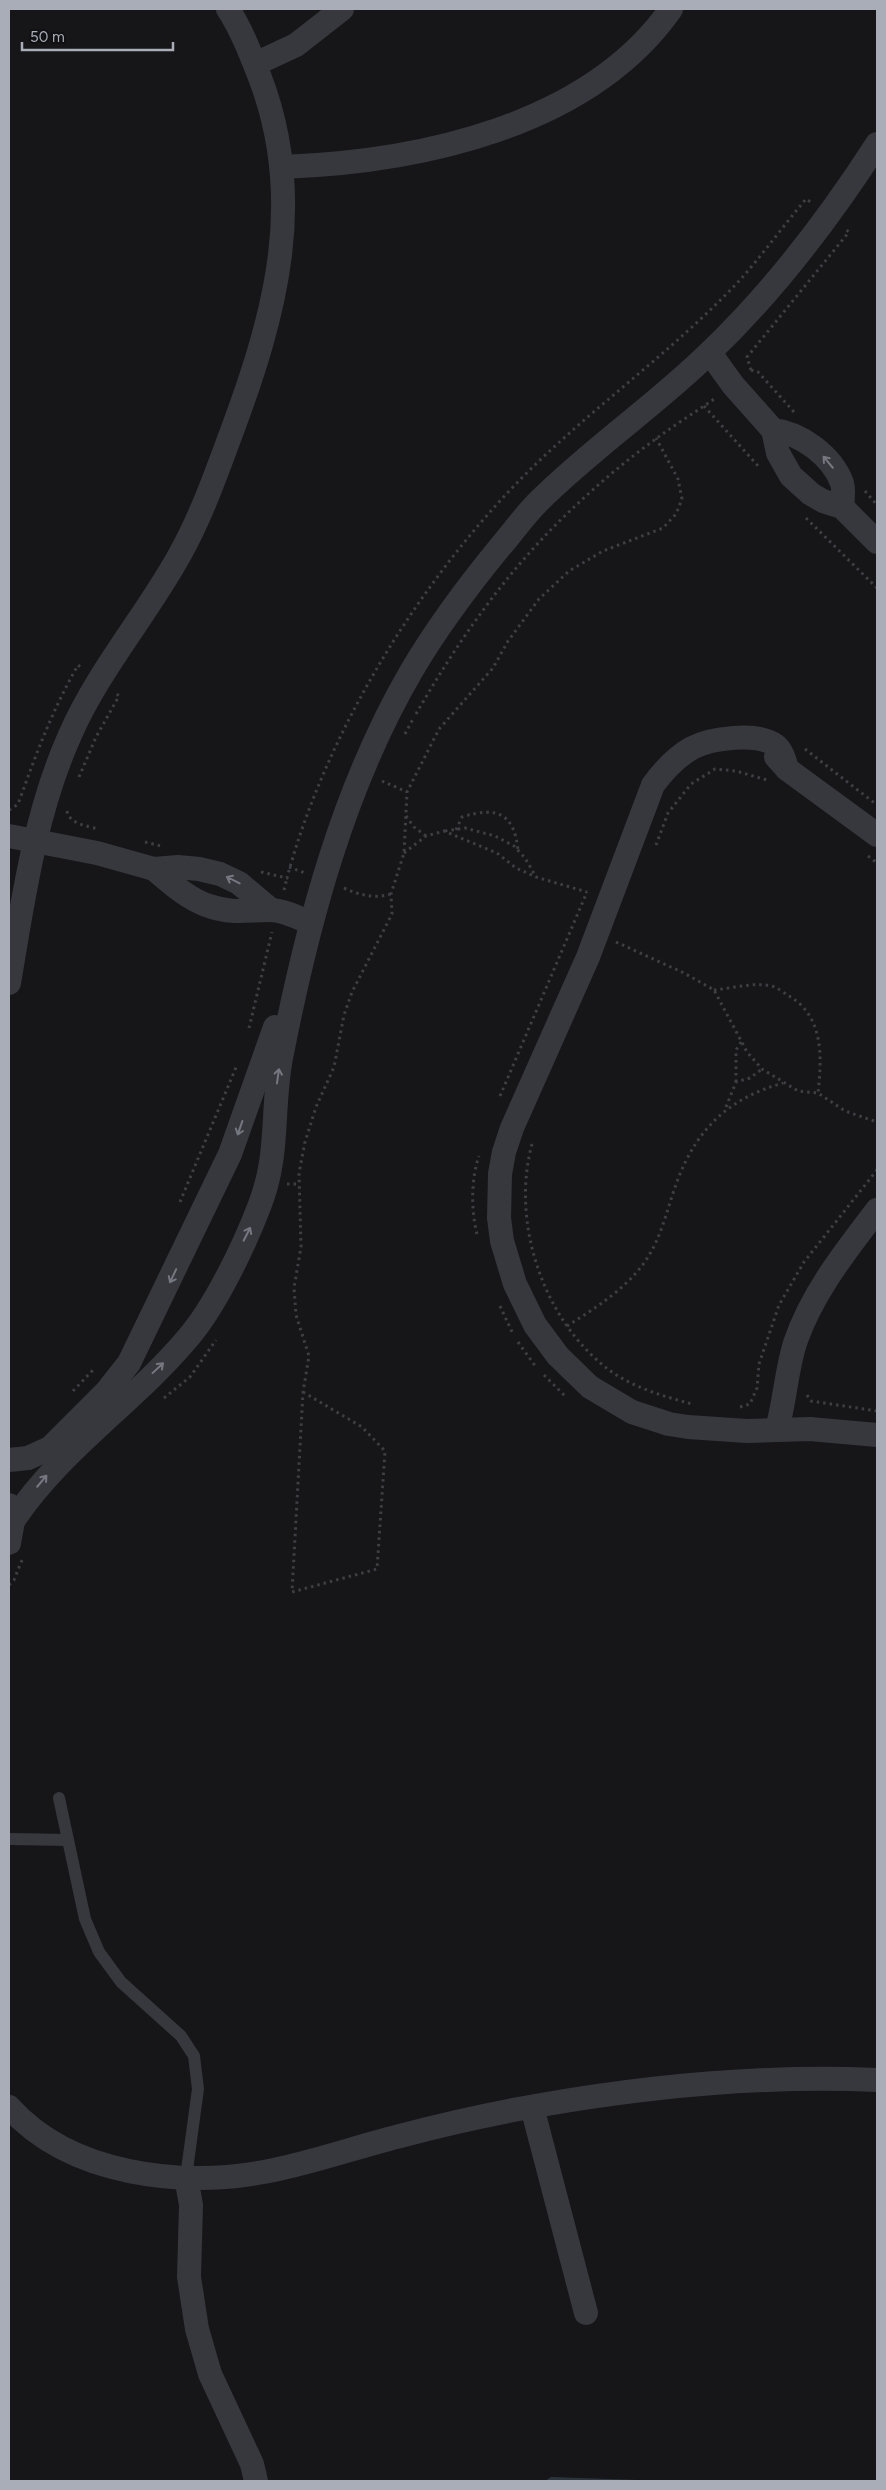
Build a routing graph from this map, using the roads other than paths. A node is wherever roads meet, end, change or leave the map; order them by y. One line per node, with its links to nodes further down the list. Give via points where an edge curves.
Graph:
1 (228, 9): 4 (street)
2 (342, 9): 4 (street, via 296,45)
3 (671, 9): 6 (street, via 649,37 602,77 514,122 457,142 400,155)
4 (255, 64): 6 (street, via 273,117)
5 (877, 144): 7 (street, via 830,215 772,287)
6 (282, 167): 12 (street, via 284,208 280,266 267,328 241,409 209,494 180,554 83,707 69,737)
7 (710, 352): 8 (street); 16 (street, via 535,504 448,614 412,670 381,729 355,791)
8 (773, 430): 9 (street, via 774,442 784,465 800,486 823,501); 9 (street, one-way to 8, via 842,484 828,462 799,438)
9 (842, 507): 10 (street)
10 (877, 542)
11 (9, 836): 12 (street)
12 (36, 840): 14 (street); 18 (street)
13 (869, 843): 21 (street, via 781,777 769,750 736,746 705,751 682,766 637,829 588,957 512,1128 500,1174 498,1211 502,1241 514,1284 535,1325 572,1371 610,1401 669,1424 718,1430)
14 (154, 869): 15 (street, one-way to 14, via 239,883 220,874 178,867); 15 (street, via 189,897 208,906 229,911)
15 (275, 910): 16 (street)
16 (311, 923): 17 (street)
17 (303, 950): 20 (street, one-way to 20, via 220,1176 129,1363); 20 (street, one-way to 17, via 173,1355 197,1327 252,1226 274,1157 278,1074)
18 (9, 984)
19 (877, 1210): 21 (street, via 839,1260 806,1314 788,1369 785,1401)
20 (91, 1420): 23 (street, via 50,1448 28,1458); 24 (street, one-way to 20, via 30,1495)
21 (777, 1430): 22 (street, via 810,1429)
22 (877, 1435)
23 (9, 1460)
24 (14, 1529)
25 (60, 1798): 27 (lane)
26 (9, 1840): 27 (lane)
27 (68, 1840): 31 (lane, via 85,1919 99,1952 120,1982 181,2036 194,2056 198,2089)
28 (877, 2080): 30 (street, via 751,2081 640,2091)
29 (9, 2107): 31 (street, via 46,2138 82,2157 132,2170)
30 (532, 2107): 31 (street, via 466,2119 270,2171 214,2178); 32 (street)
31 (186, 2177): 33 (street, via 191,2205 189,2277 197,2330 210,2374 252,2464)
32 (586, 2314)
33 (256, 2481)

